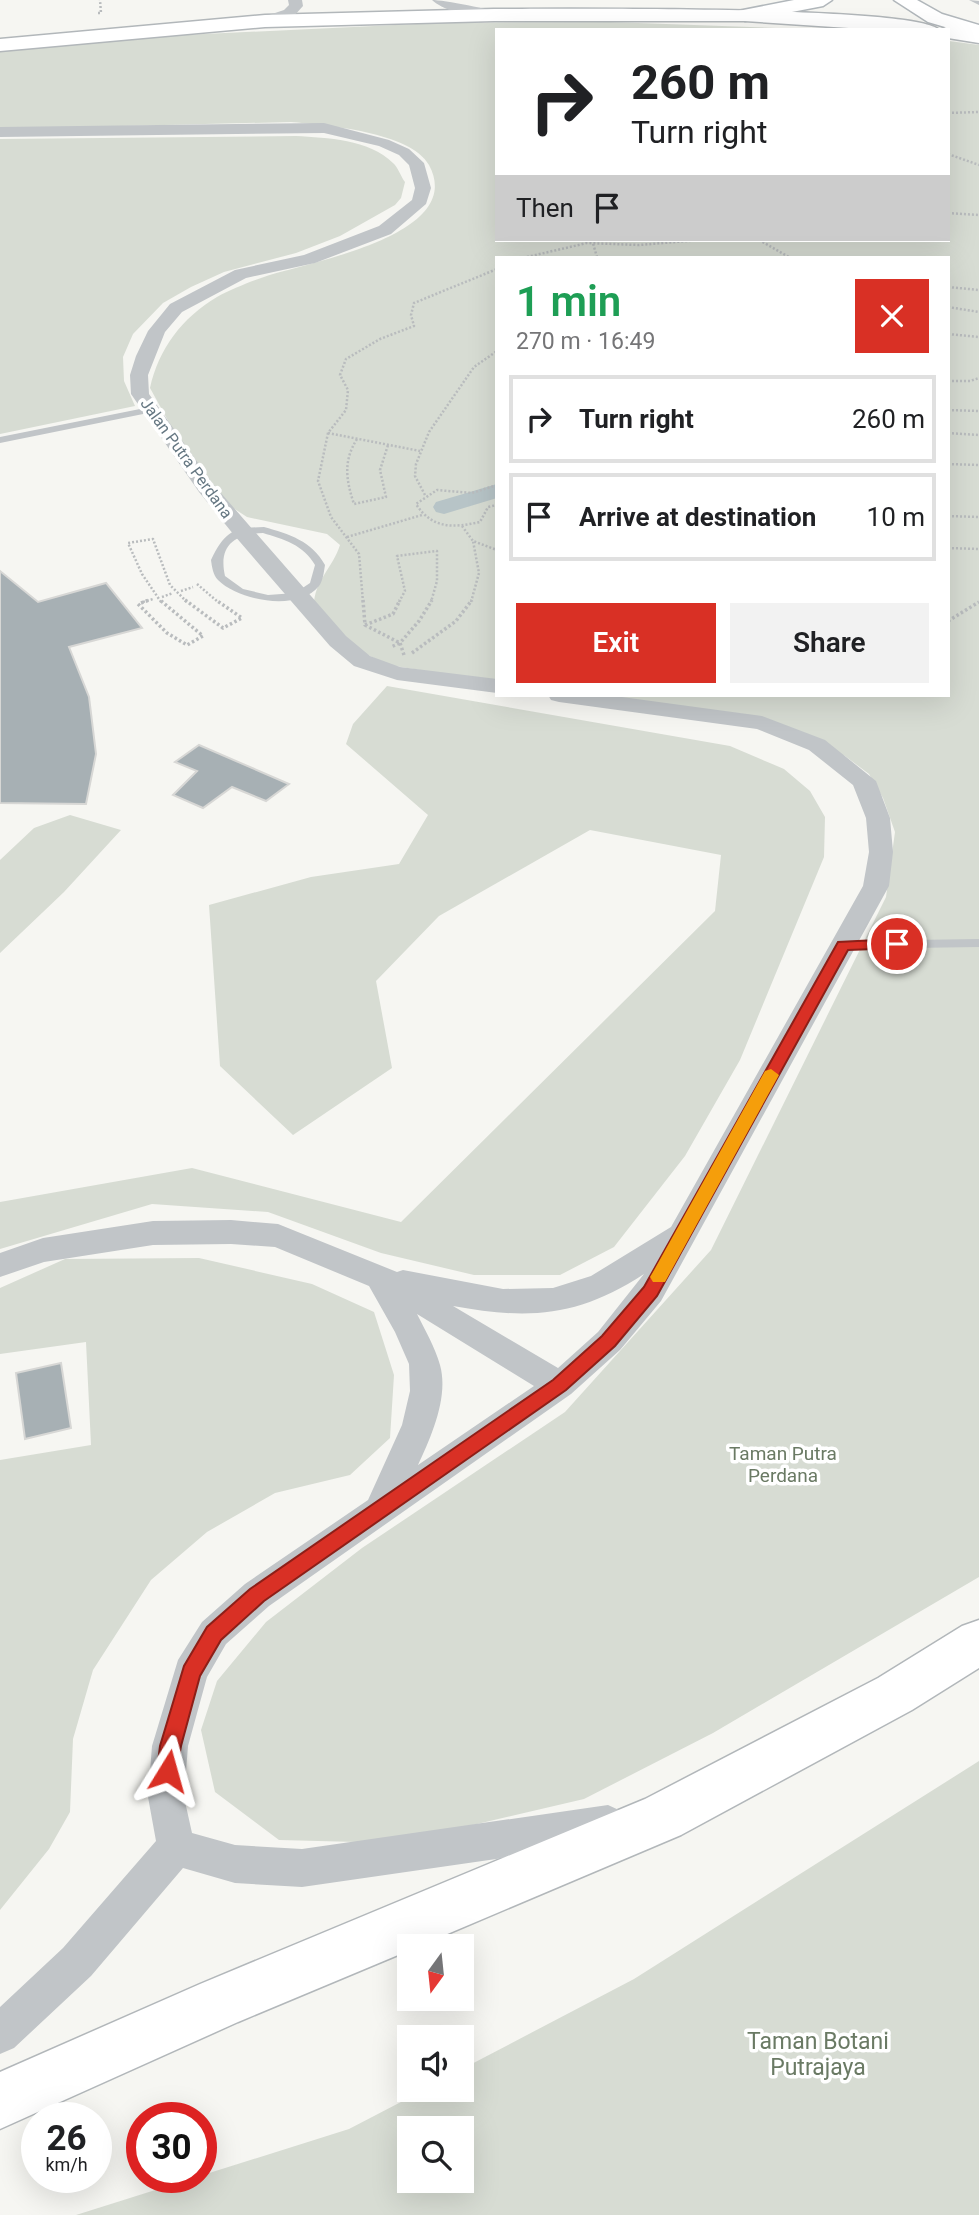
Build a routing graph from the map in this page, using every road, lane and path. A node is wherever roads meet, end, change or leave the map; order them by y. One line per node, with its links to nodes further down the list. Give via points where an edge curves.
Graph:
1 (295, 0): 9 (street, via 289,13)
2 (439, 0): 7 (street, via 455,9)
3 (822, 0): 8 (main road)
4 (903, 0): 11 (main road, via 935,18)
5 (972, 0): 6 (lane)
6 (979, 3)
7 (494, 15): 8 (main road); 9 (main road)
8 (745, 15): 10 (main road)
9 (265, 21): 14 (main road)
10 (913, 28)
11 (979, 31)
12 (950, 33): 13 (main road)
13 (979, 37)
14 (0, 44)
15 (979, 112): 16 (path)
16 (950, 113)
17 (0, 132): 37 (street, Jalan Putra Perdana, via 324,128 384,143 416,163 424,188 420,201 385,230 309,259 241,274 176,307 157,331 139,375 140,394)
18 (950, 155): 19 (path)
19 (979, 165)
20 (950, 213): 21 (path)
21 (979, 215)
22 (592, 242): 23 (path); 25 (path)
23 (676, 242)
24 (763, 242): 26 (path)
25 (531, 256)
26 (787, 256)
27 (495, 270): 40 (path, via 414,303 414,326 346,359 340,375 348,390 346,410)
28 (950, 287): 29 (path)
29 (979, 290)
30 (950, 307): 31 (path)
31 (979, 312)
32 (950, 334): 33 (path)
33 (979, 337)
34 (495, 352): 46 (path, via 453,392)
35 (979, 378): 36 (path)
36 (950, 381)
37 (150, 410): 44 (lane); 56 (street, Jalan Putra Perdana)
38 (950, 410): 39 (path)
39 (979, 411)
40 (327, 433): 43 (path); 57 (path, via 318,481 331,517)
41 (950, 433): 42 (path)
42 (979, 435)
43 (357, 439): 45 (path); 45 (path, via 350,449 344,479 354,504 386,497 378,477 379,462)
44 (0, 440)
45 (388, 445): 46 (path)
46 (420, 452): 50 (path, via 415,477)
47 (950, 464): 48 (path)
48 (979, 465)
49 (495, 486): 50 (path, via 469,494 443,488)
50 (425, 495): 52 (path, via 416,503)
51 (495, 506): 55 (path, via 488,508 480,522)
52 (422, 515): 55 (path, via 434,525); 57 (path)
53 (950, 516): 54 (path)
54 (979, 517)
55 (461, 526): 58 (path)
56 (241, 531): 64 (street, Jalan Putra Perdana); 64 (lane, via 264,530 315,553 320,565 314,584); 64 (lane, via 224,544 216,560 220,577 239,591 268,598)
57 (346, 537): 69 (path, via 359,554)
58 (473, 541): 60 (path); 70 (path, via 479,573 462,618 405,658)
59 (950, 548): 61 (path)
60 (495, 549)
61 (979, 549)
62 (181, 591): 66 (path, via 195,586 242,618 223,628 170,585 153,538 128,543 141,573 167,611 203,636 187,645 167,633 139,603)
63 (173, 593): 65 (path)
64 (298, 596): 71 (street, Jalan Putra Perdana)
65 (162, 597)
66 (153, 599)
67 (979, 602): 68 (path)
68 (950, 620)
69 (365, 625): 70 (path); 70 (path, via 393,614 405,591 397,556 437,551 439,579 428,612)
70 (400, 643): 71 (path)
71 (362, 661): 72 (street, Jalan Putra Perdana, via 397,673)
72 (495, 686)
73 (574, 697): 75 (street, via 762,723 817,745 864,781 878,818 881,852 876,886)
74 (979, 943): 75 (lane)
75 (843, 945): 76 (street)
76 (682, 1235): 78 (street, via 600,1286 551,1302 495,1303); 79 (street, via 650,1292 609,1341)
77 (0, 1265): 78 (street, via 43,1250 153,1233 231,1232 278,1236)
78 (380, 1277): 79 (street); 80 (street, via 426,1371 418,1427)
79 (560, 1385): 80 (street)
80 (380, 1509): 83 (street, via 257,1595 214,1633 191,1672 170,1746 166,1797)
81 (979, 1642): 82 (main road, via 895,1694)
82 (663, 1816): 83 (street, via 302,1868 235,1864); 85 (main road, via 219,2003)
83 (176, 1847): 84 (street, via 77,1962)
84 (0, 2034)
85 (0, 2101)

